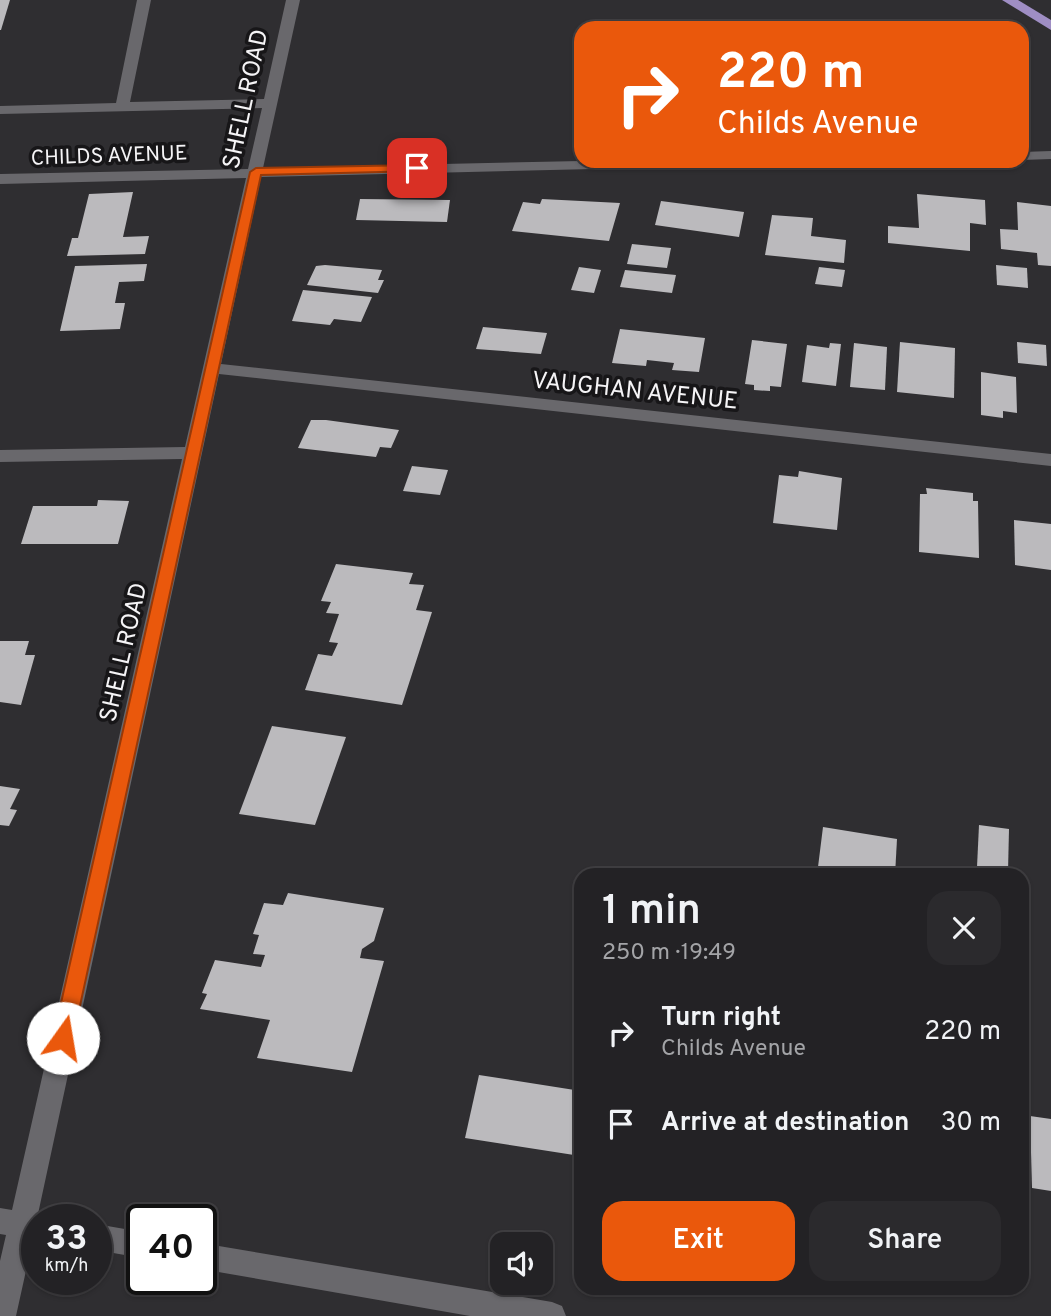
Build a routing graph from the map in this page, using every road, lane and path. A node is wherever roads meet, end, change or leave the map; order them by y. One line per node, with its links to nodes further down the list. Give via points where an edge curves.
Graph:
1 (144, 0): 6 (street)
2 (293, 0): 5 (street, SHELL ROAD)
3 (1009, 0): 4 (main road)
4 (1051, 26)
5 (271, 103): 6 (street); 11 (street, SHELL ROAD)
6 (122, 106): 7 (street)
7 (0, 110)
8 (1051, 155): 9 (street)
9 (1029, 156)
10 (574, 165): 11 (street, CHILDS AVENUE)
11 (256, 172): 12 (street, CHILDS AVENUE); 13 (street, SHELL ROAD)
12 (0, 180)
13 (213, 368): 14 (street, SHELL ROAD); 16 (street, VAUGHAN AVENUE)
14 (195, 453): 15 (street); 17 (street, SHELL ROAD)
15 (0, 456)
16 (1051, 460)
17 (19, 1224): 19 (street, SHELL ROAD)
18 (217, 1258): 20 (street)
19 (2, 1316)
20 (552, 1316)

